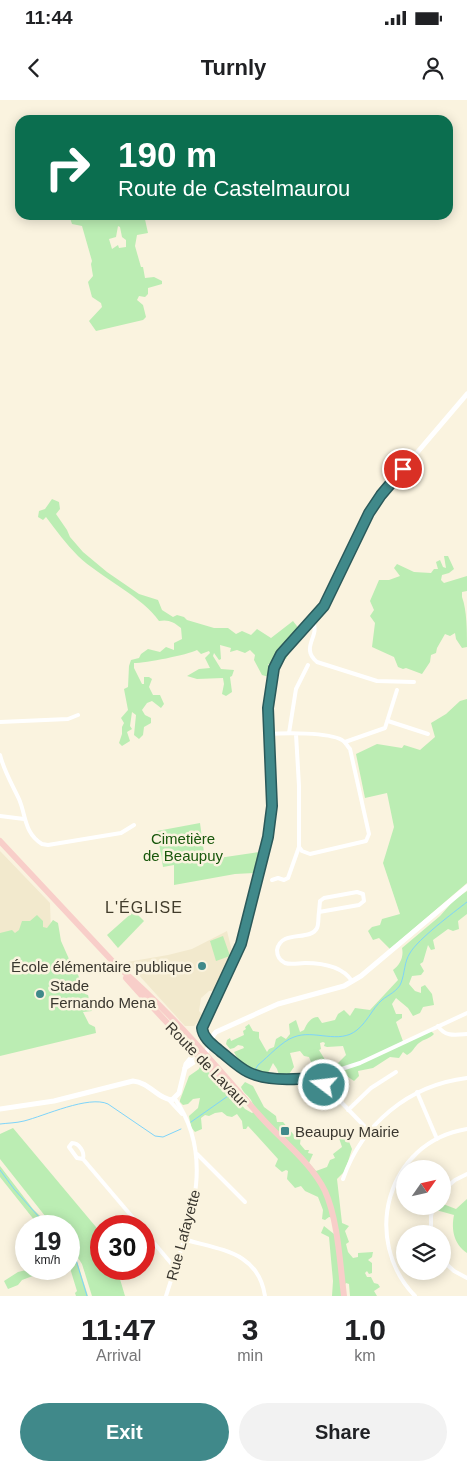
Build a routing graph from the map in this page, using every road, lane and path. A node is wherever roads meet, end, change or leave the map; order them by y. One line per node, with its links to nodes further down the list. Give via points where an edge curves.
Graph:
1 (467, 394): 2 (street, via 374,505 330,596)
2 (312, 621): 4 (street, via 315,631 309,650 316,662 377,681); 10 (street, via 281,654 274,668)
3 (308, 665): 9 (street, via 296,689)
4 (414, 682)
5 (397, 690): 7 (street)
6 (78, 715): 8 (street, via 68,719)
7 (388, 721): 12 (street); 13 (street, via 385,728)
8 (0, 722)
9 (289, 733): 10 (street); 11 (street)
10 (268, 734): 27 (street, via 272,806 268,837 241,944 202,1028)
11 (296, 734): 13 (street, via 333,737); 19 (street, via 300,786)
12 (428, 734)
13 (345, 742): 19 (street, via 350,749 368,838 362,843 310,854)
14 (0, 755): 16 (street, via 22,806)
15 (0, 816): 16 (street)
16 (24, 820): 17 (street, via 38,842 45,845 120,833)
17 (134, 825)
18 (0, 841): 28 (main road, Route de Lavaur, via 143,997)
19 (299, 847): 20 (street, via 288,878)
20 (272, 880)
21 (467, 887): 23 (street)
22 (319, 912): 22 (street, via 360,905 364,901 363,894 357,892 324,898 320,900); 23 (street, via 317,927 312,933 280,942 279,958 285,963 314,963 339,969)
23 (352, 981): 27 (street, via 278,1004 216,1032)
24 (467, 1013): 25 (street)
25 (438, 1026): 26 (street, via 447,1034); 30 (street, via 360,1063)
26 (467, 1034)
27 (210, 1043): 28 (street); 30 (street, via 249,1072 283,1079)
28 (200, 1053): 33 (street, via 185,1068 179,1093); 53 (main road, Route de Lavaur, via 309,1168 325,1192 333,1218)
29 (396, 1072): 35 (street, via 371,1088)
30 (317, 1077): 35 (street)
31 (467, 1078): 32 (street)
32 (417, 1092): 37 (street); 38 (street)
33 (172, 1100): 34 (street, via 147,1085 133,1081 54,1101); 39 (street, Rue Lafayette, via 184,1115)
34 (0, 1109)
35 (348, 1110): 37 (street)
36 (467, 1129): 38 (street)
37 (369, 1131): 42 (street, via 350,1160)
38 (437, 1139): 54 (street, via 411,1159 396,1179 386,1219 386,1236 394,1265 402,1281)
39 (197, 1154): 44 (street); 46 (street, Rue Lafayette, via 195,1195)
40 (83, 1159): 40 (street, via 83,1151 72,1143 70,1150 77,1158); 45 (street)
41 (467, 1174): 43 (street)
42 (343, 1179)
43 (451, 1184)
44 (245, 1202)
45 (131, 1215)
46 (183, 1239): 48 (street, Rue Lafayette); 52 (street, via 248,1262 259,1275)
47 (155, 1244): 48 (street)
48 (175, 1268): 51 (street, Rue Lafayette)
49 (451, 1268): 50 (street)
50 (467, 1278)
51 (166, 1296)
52 (265, 1296)
53 (344, 1296)
54 (416, 1296)

